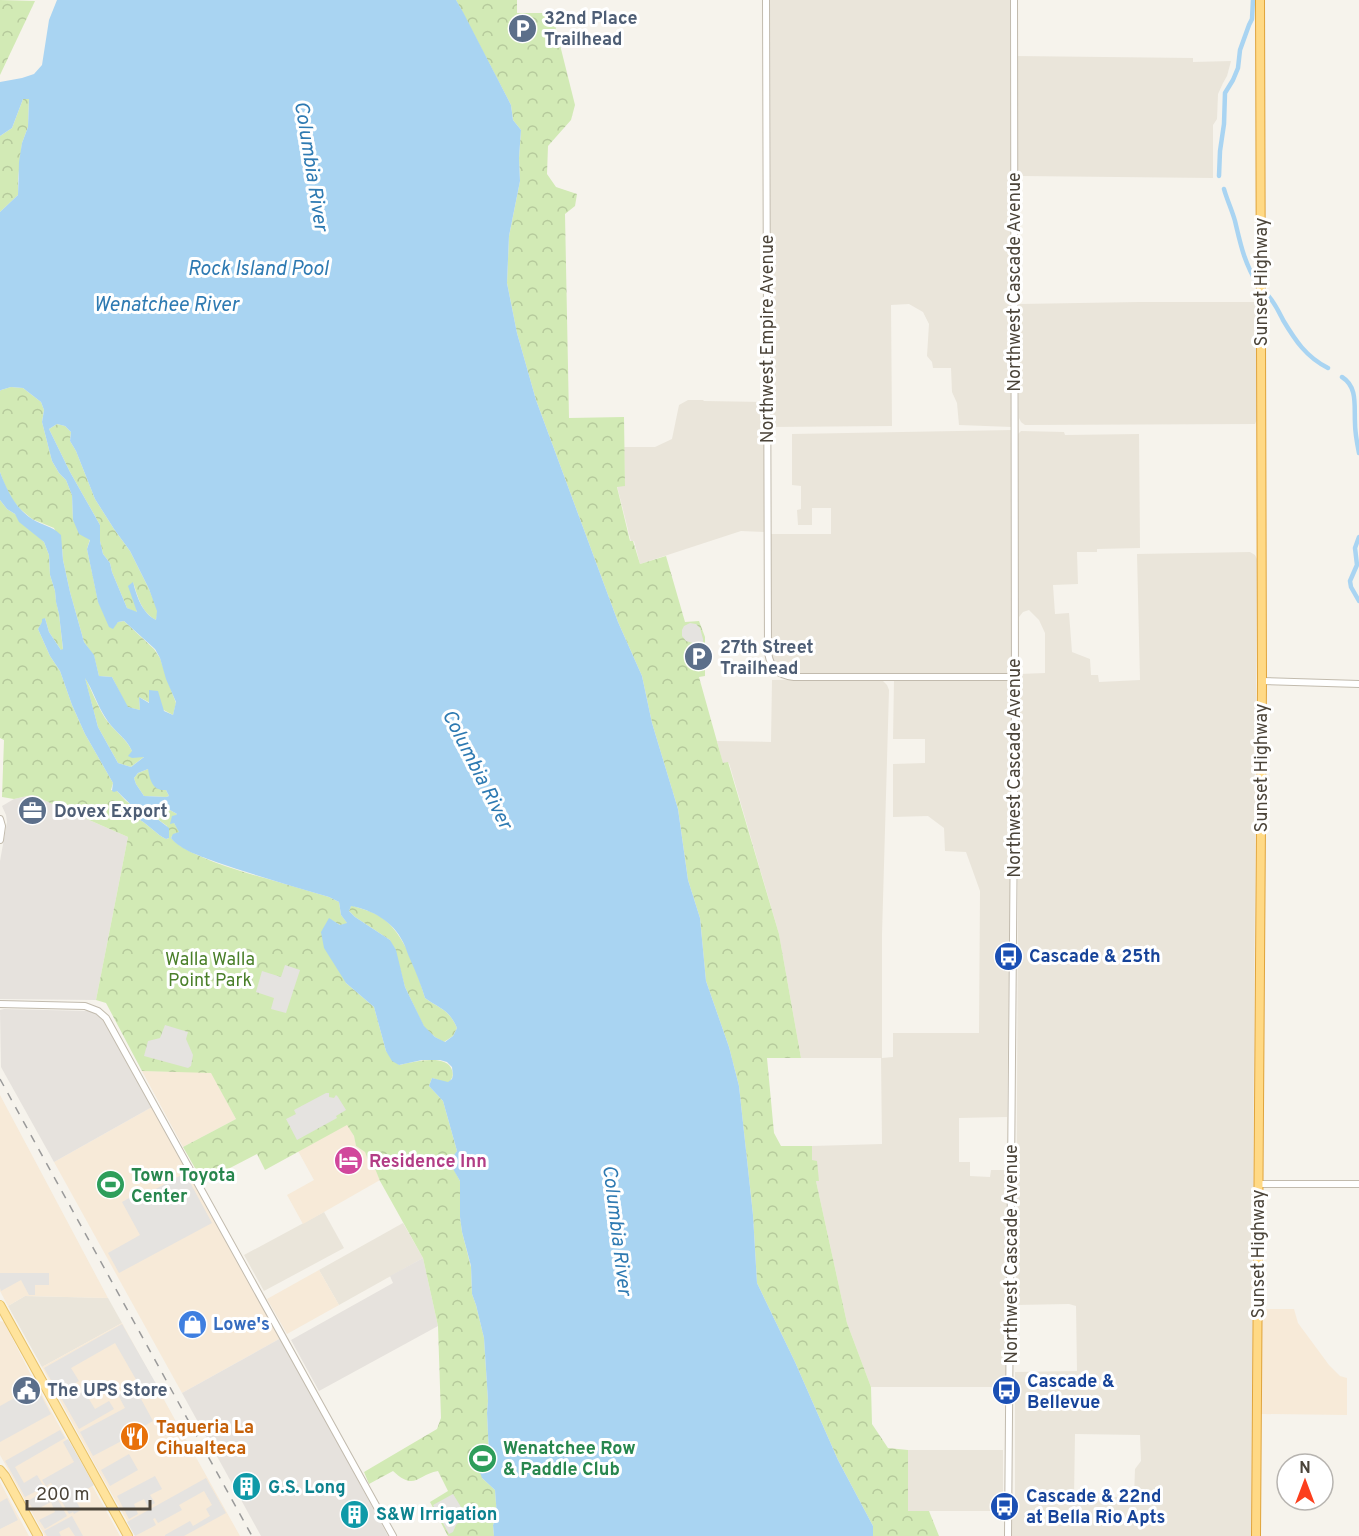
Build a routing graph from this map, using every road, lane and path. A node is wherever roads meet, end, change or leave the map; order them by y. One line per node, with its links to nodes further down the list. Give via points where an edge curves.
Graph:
1 (766, 0): 4 (street, Northwest Empire Avenue, via 771,666 779,674 794,677)
2 (1014, 0): 4 (street, Northwest Cascade Avenue)
3 (1260, 0): 5 (highway, Sunset Highway)
4 (1015, 677): 21 (street, Northwest Cascade Avenue)
5 (1262, 681): 6 (street); 10 (highway, Sunset Highway)
6 (1359, 684)
7 (0, 820): 8 (street)
8 (0, 840)
9 (0, 1005): 20 (street, via 85,1006 106,1018)
10 (1258, 1184): 11 (street); 22 (highway, Sunset Highway)
11 (1359, 1184)
12 (0, 1305): 14 (main road)
13 (0, 1319): 14 (main road)
14 (10, 1322): 19 (main road)
15 (0, 1470): 17 (main road)
16 (0, 1478): 17 (main road)
17 (13, 1491): 18 (main road)
18 (38, 1536)
19 (128, 1536)
20 (393, 1536)
21 (1008, 1536)
22 (1256, 1536)

